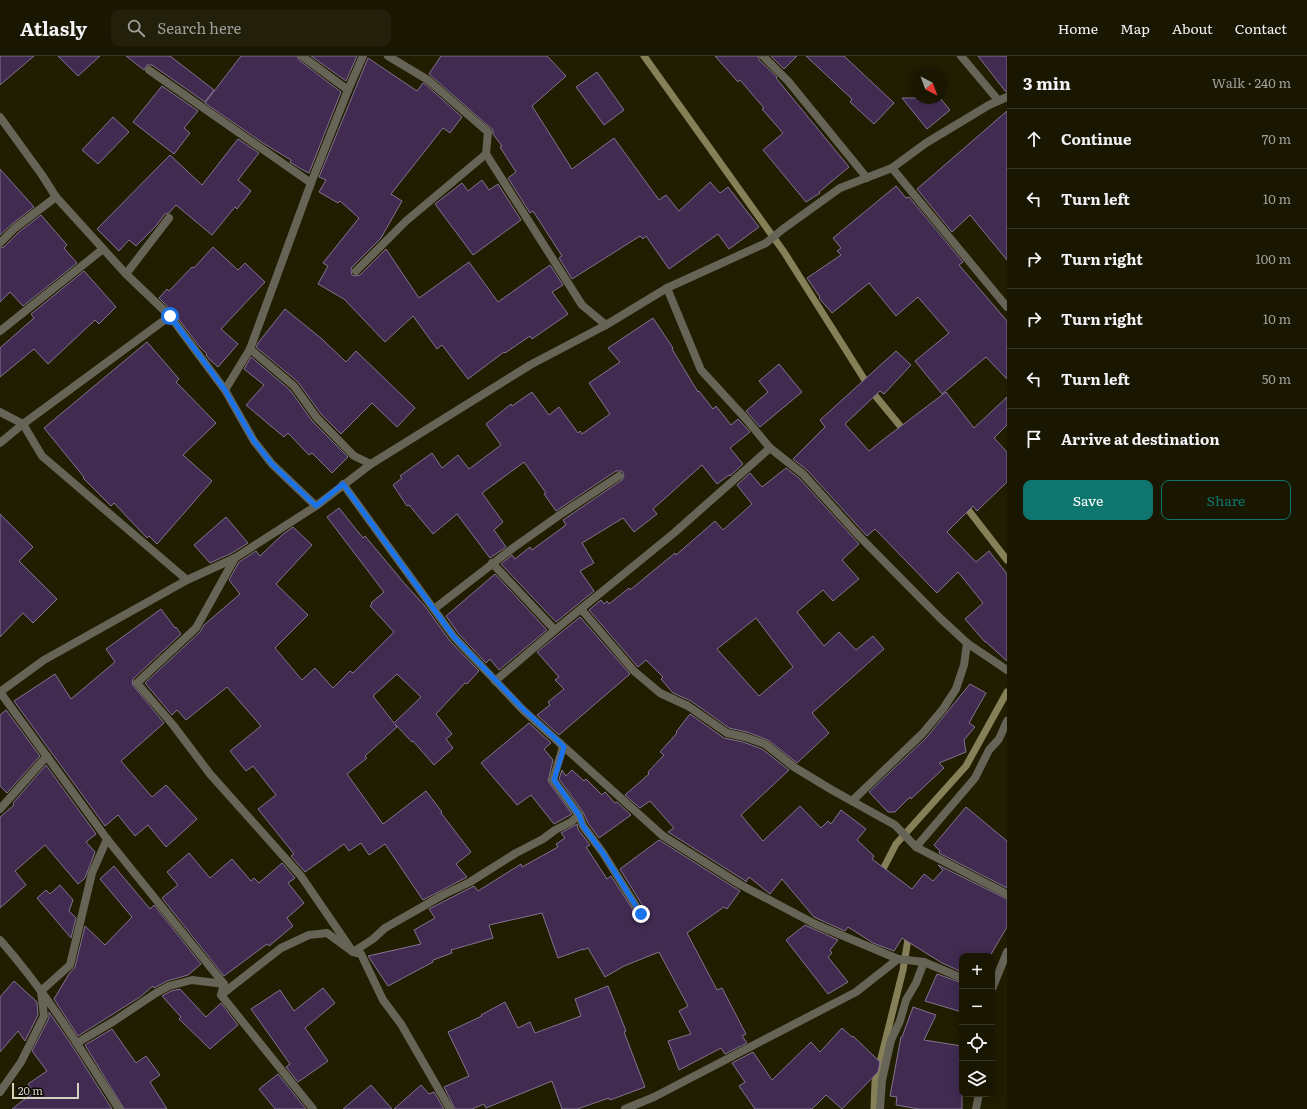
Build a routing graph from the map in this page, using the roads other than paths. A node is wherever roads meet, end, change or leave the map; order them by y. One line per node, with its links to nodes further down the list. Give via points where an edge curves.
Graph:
1 (302, 56): 7 (street)
2 (363, 56): 7 (street)
3 (388, 56): 11 (street, via 428,80 488,132)
4 (763, 56): 13 (street, via 788,81)
5 (961, 56): 9 (street)
6 (149, 70): 14 (street)
7 (348, 90): 14 (street)
8 (1007, 97): 9 (street)
9 (998, 100): 12 (street, via 926,143)
10 (0, 117): 15 (street)
11 (486, 154): 19 (street, via 406,221); 24 (street, via 582,305)
12 (892, 168): 13 (street); 22 (street)
13 (867, 178): 21 (street, via 840,188 766,243)
14 (311, 183): 26 (street)
15 (56, 197): 17 (street, via 14,228); 18 (street)
16 (169, 218): 20 (street)
17 (0, 243)
18 (103, 249): 20 (street); 25 (street)
19 (356, 271)
20 (126, 274): 23 (street)
21 (667, 288): 24 (street); 31 (street, via 701,370)
22 (1007, 307)
23 (170, 316): 27 (street); 29 (street)
24 (606, 325): 32 (street, via 530,365)
25 (0, 331)
26 (250, 349): 27 (street); 32 (street, via 294,386 317,418 354,456)
27 (225, 390): 35 (street, via 254,441)
28 (0, 412): 29 (street)
29 (23, 424): 30 (street); 38 (street, via 42,456)
30 (0, 443)
31 (770, 448): 40 (street, via 674,533); 42 (street, via 803,474 860,536)
32 (371, 464): 34 (street)
33 (619, 476): 37 (street)
34 (343, 484): 35 (street); 39 (street)
35 (316, 506): 36 (street)
36 (236, 558): 38 (street); 57 (street, via 196,628 137,683 210,774 301,876)
37 (492, 563): 39 (street); 41 (street)
38 (187, 580): 45 (street, via 44,660)
39 (434, 609): 44 (street, via 454,637)
40 (581, 609): 41 (street); 49 (street, via 634,671 660,693 688,706 727,733 765,744 794,767)
41 (555, 630): 44 (street)
42 (967, 643): 43 (street); 49 (street, via 964,665 956,689 943,709 922,734)
43 (1006, 670)
44 (495, 681): 47 (street)
45 (0, 692): 48 (street)
46 (1007, 721): 53 (street, via 975,778)
47 (557, 740): 51 (street, via 564,747 554,780); 59 (street, via 663,836 741,885 815,924)
48 (47, 756): 50 (street); 52 (street)
49 (852, 802): 53 (street, via 895,825)
50 (0, 809)
51 (579, 815): 55 (street, via 583,826); 57 (street, via 544,839 516,852 470,882 385,928 373,940)
52 (107, 839): 63 (street); 64 (street, via 92,873 70,965)
53 (916, 847): 54 (street)
54 (1007, 894)
55 (641, 914)
56 (0, 940): 64 (street)
57 (353, 952): 65 (street, via 326,933 309,935 281,948); 71 (street, via 361,954 383,1000 401,1024)
58 (1007, 952): 62 (street)
59 (898, 959): 60 (street); 72 (street, via 856,992 654,1097)
60 (924, 962): 61 (street); 73 (street, via 891,1040 882,1080)
61 (959, 977)
62 (995, 982)
63 (224, 984): 65 (street); 66 (street, via 192,980 169,986)
64 (41, 991): 66 (street); 67 (street, via 44,1016 21,1062)
65 (222, 995): 70 (street)
66 (77, 1043): 69 (street)
67 (0, 1092)
68 (978, 1097): 74 (street)
69 (119, 1109)
70 (313, 1109)
71 (450, 1109)
72 (625, 1109)
73 (880, 1109)
74 (976, 1109)

